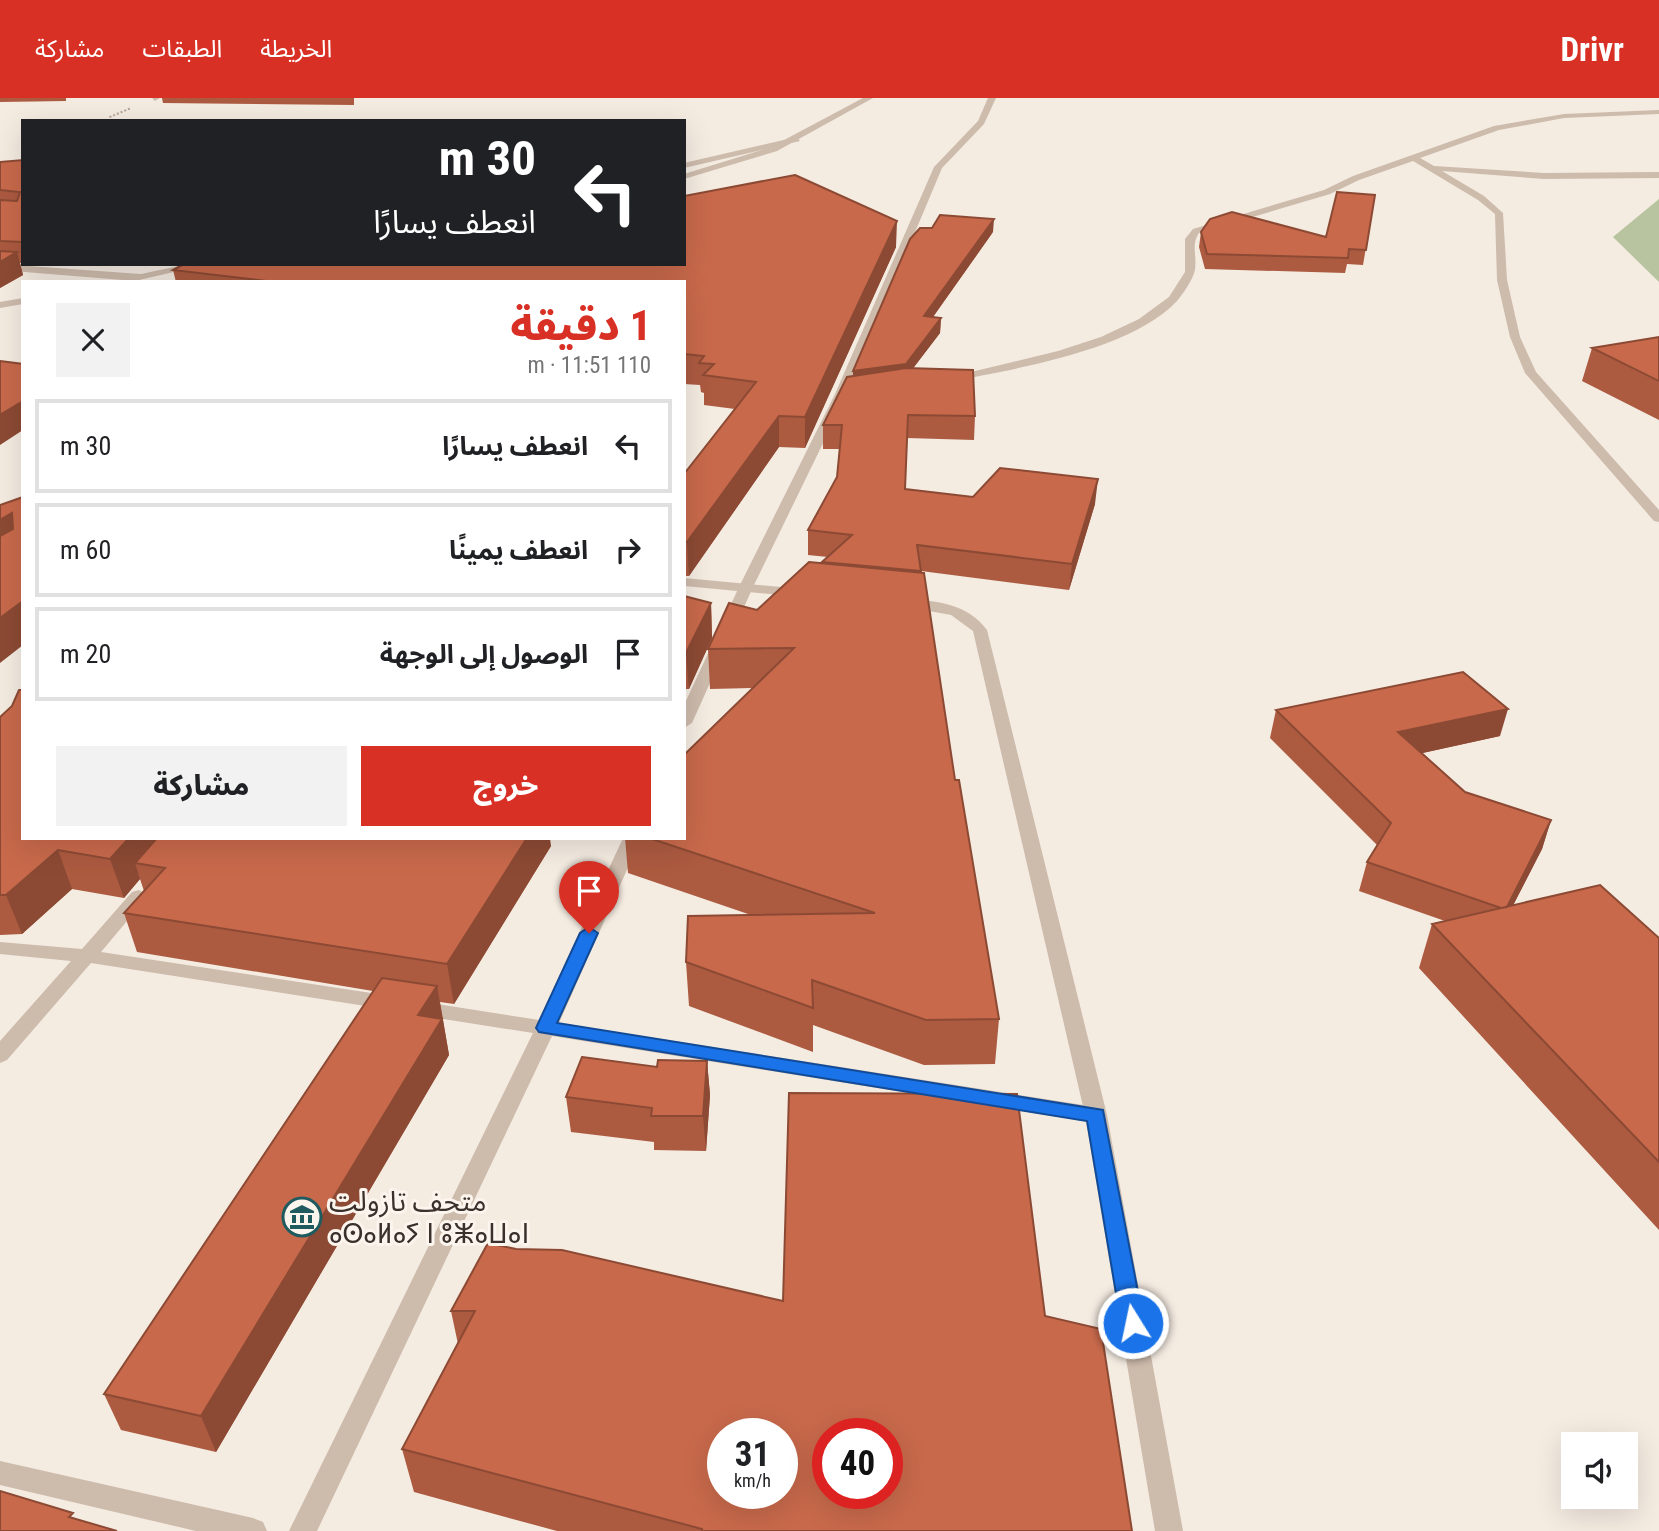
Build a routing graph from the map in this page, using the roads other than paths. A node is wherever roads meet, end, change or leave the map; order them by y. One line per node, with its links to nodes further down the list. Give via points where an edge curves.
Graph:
1 (869, 98): 4 (street)
2 (992, 98): 18 (street, via 981,122 938,167)
3 (1659, 112): 5 (street, via 1530,120)
4 (797, 139): 6 (street); 9 (street, via 749,159)
5 (1413, 157): 7 (street); 16 (street, via 1327,192 1196,230 1190,239 1192,271 1174,300 1139,326 1093,343)
6 (686, 166)
7 (1429, 167): 8 (street, via 1544,176); 19 (street, via 1499,212 1502,280 1515,337 1531,373)
8 (1659, 175)
9 (686, 176)
10 (193, 266): 12 (street)
11 (0, 267): 12 (street)
12 (145, 276): 13 (street)
13 (126, 280)
14 (21, 300): 15 (street)
15 (0, 305)
16 (935, 381)
17 (854, 393): 18 (street)
18 (841, 394): 21 (street)
19 (1659, 518)
20 (686, 582): 21 (street)
21 (746, 587): 22 (street); 24 (street)
22 (812, 594)
23 (892, 601): 31 (street, via 949,608 964,614 980,630)
24 (686, 719)
25 (631, 840): 29 (street)
26 (156, 877): 28 (street)
27 (0, 948): 28 (street)
28 (88, 956): 29 (street); 30 (street)
29 (546, 1028): 31 (street); 34 (street)
30 (0, 1055)
31 (1096, 1115): 35 (street)
32 (0, 1473): 33 (street)
33 (253, 1531)
34 (303, 1531)
35 (1169, 1531)

